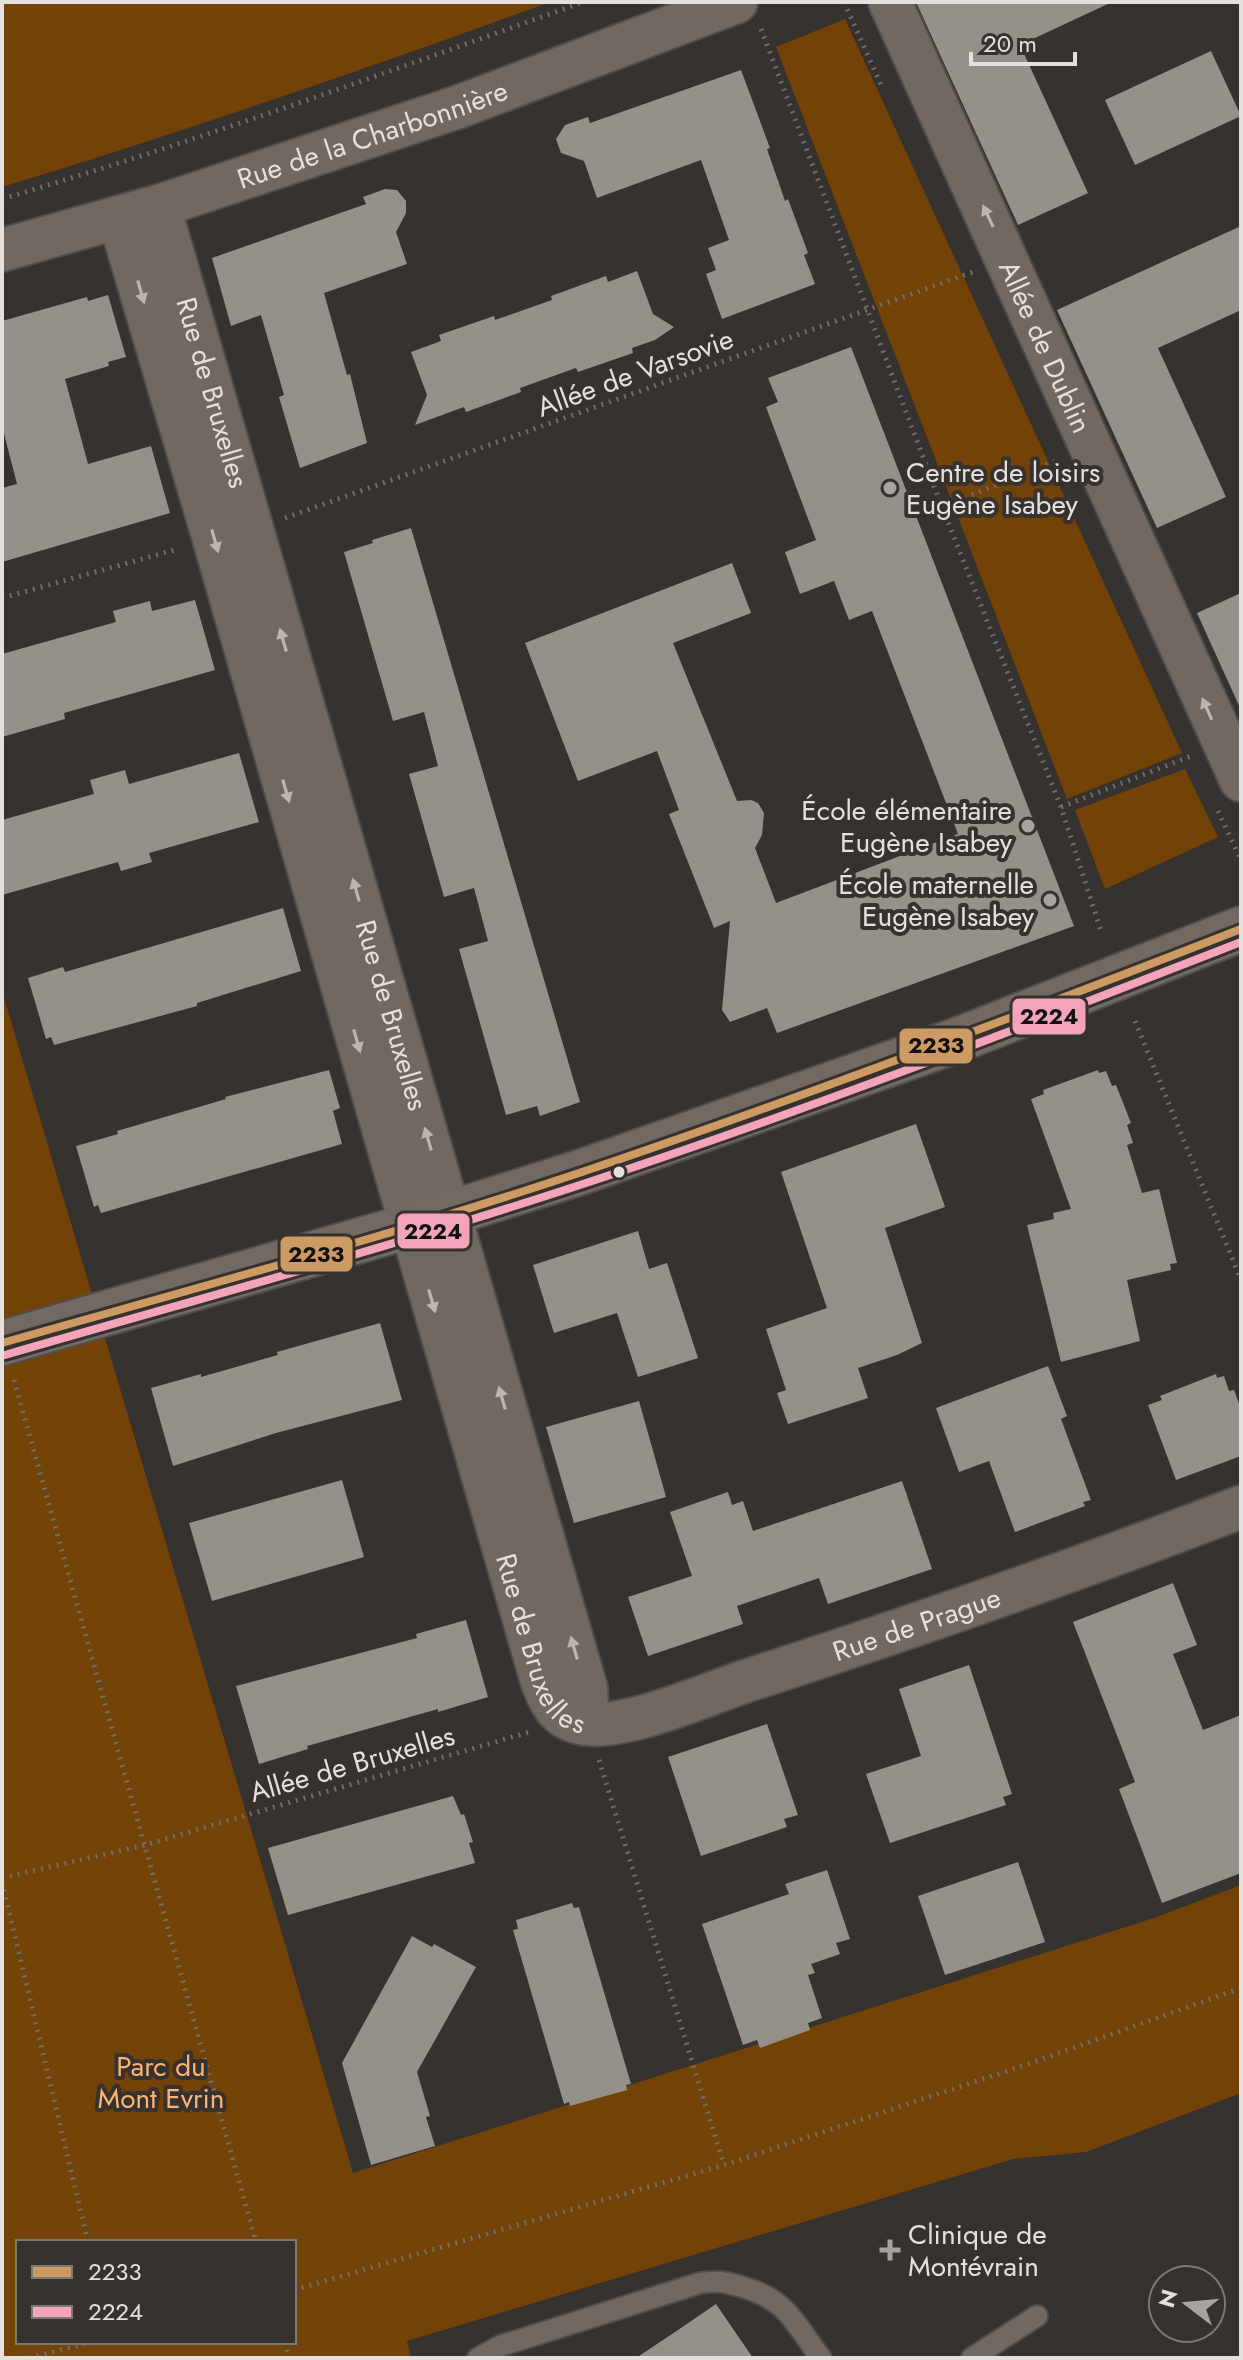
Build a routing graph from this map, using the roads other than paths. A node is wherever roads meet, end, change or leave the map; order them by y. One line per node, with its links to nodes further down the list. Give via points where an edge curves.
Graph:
1 (890, 2): 6 (street, Allée de Dublin, one-way to 1)
2 (747, 9): 3 (street, Rue de la Charbonnière)
3 (159, 206): 4 (street, Rue de la Charbonnière); 8 (street, Rue de Bruxelles, one-way to 3)
4 (119, 217): 5 (street, Rue de la Charbonnière); 8 (street, Rue de Bruxelles, one-way to 8, via 219,554)
5 (2, 250)
6 (1241, 780)
7 (1241, 929): 8 (street, via 955,1041)
8 (430, 1220): 9 (street); 11 (street, Rue de Bruxelles, via 586,1688)
9 (3, 1343)
10 (1241, 1507): 11 (street, Rue de Prague, via 654,1712 618,1721)
11 (579, 1722)
12 (1037, 2316): 15 (lane)
13 (478, 2358): 14 (lane, via 515,2341 719,2280 771,2296)
14 (821, 2358)
15 (972, 2358)

